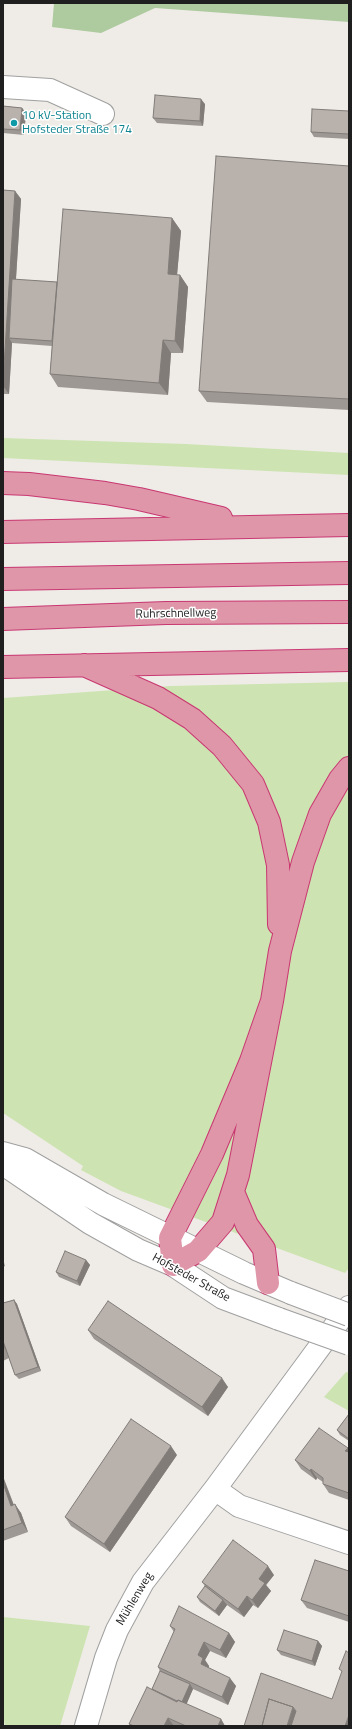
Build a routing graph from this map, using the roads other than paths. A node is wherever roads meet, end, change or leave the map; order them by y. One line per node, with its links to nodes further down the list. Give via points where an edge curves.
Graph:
1 (3, 87): 2 (street, via 50,90)
2 (103, 114)
3 (3, 483): 5 (highway, via 105,493 225,519)
4 (349, 525): 5 (highway)
5 (279, 526): 6 (highway)
6 (3, 532)
7 (349, 573): 8 (highway)
8 (3, 579)
9 (349, 612): 10 (highway, Ruhrschnellweg)
10 (3, 619)
11 (349, 660): 12 (highway)
12 (84, 665): 13 (highway); 15 (highway, via 158,698 192,719 222,746 253,784 268,822 278,865)
13 (3, 667)
14 (349, 768): 15 (highway, via 320,814 303,862)
15 (280, 951): 16 (highway)
16 (272, 1001): 19 (highway); 20 (highway, via 251,1061 212,1154)
17 (3, 1153): 20 (street, Hofsteder Straße, via 25,1159 103,1204)
18 (3, 1164): 22 (street, Hofsteder Straße, via 90,1223 138,1250)
19 (233, 1192): 21 (highway, via 223,1222); 23 (highway, via 247,1225 264,1249)
20 (170, 1238): 21 (street, Hofsteder Straße); 22 (highway)
21 (198, 1251): 22 (highway); 23 (street, Hofsteder Straße)
22 (173, 1265): 26 (street, Hofsteder Straße, bridge, via 223,1298)
23 (268, 1283): 25 (street, Hofsteder Straße, bridge)
24 (349, 1307): 27 (street, Mühlenweg)
25 (349, 1315)
26 (349, 1344)
27 (215, 1489): 28 (street, via 239,1506); 29 (street, Mühlenweg, via 143,1582 117,1630)
28 (349, 1543)
29 (86, 1726)

